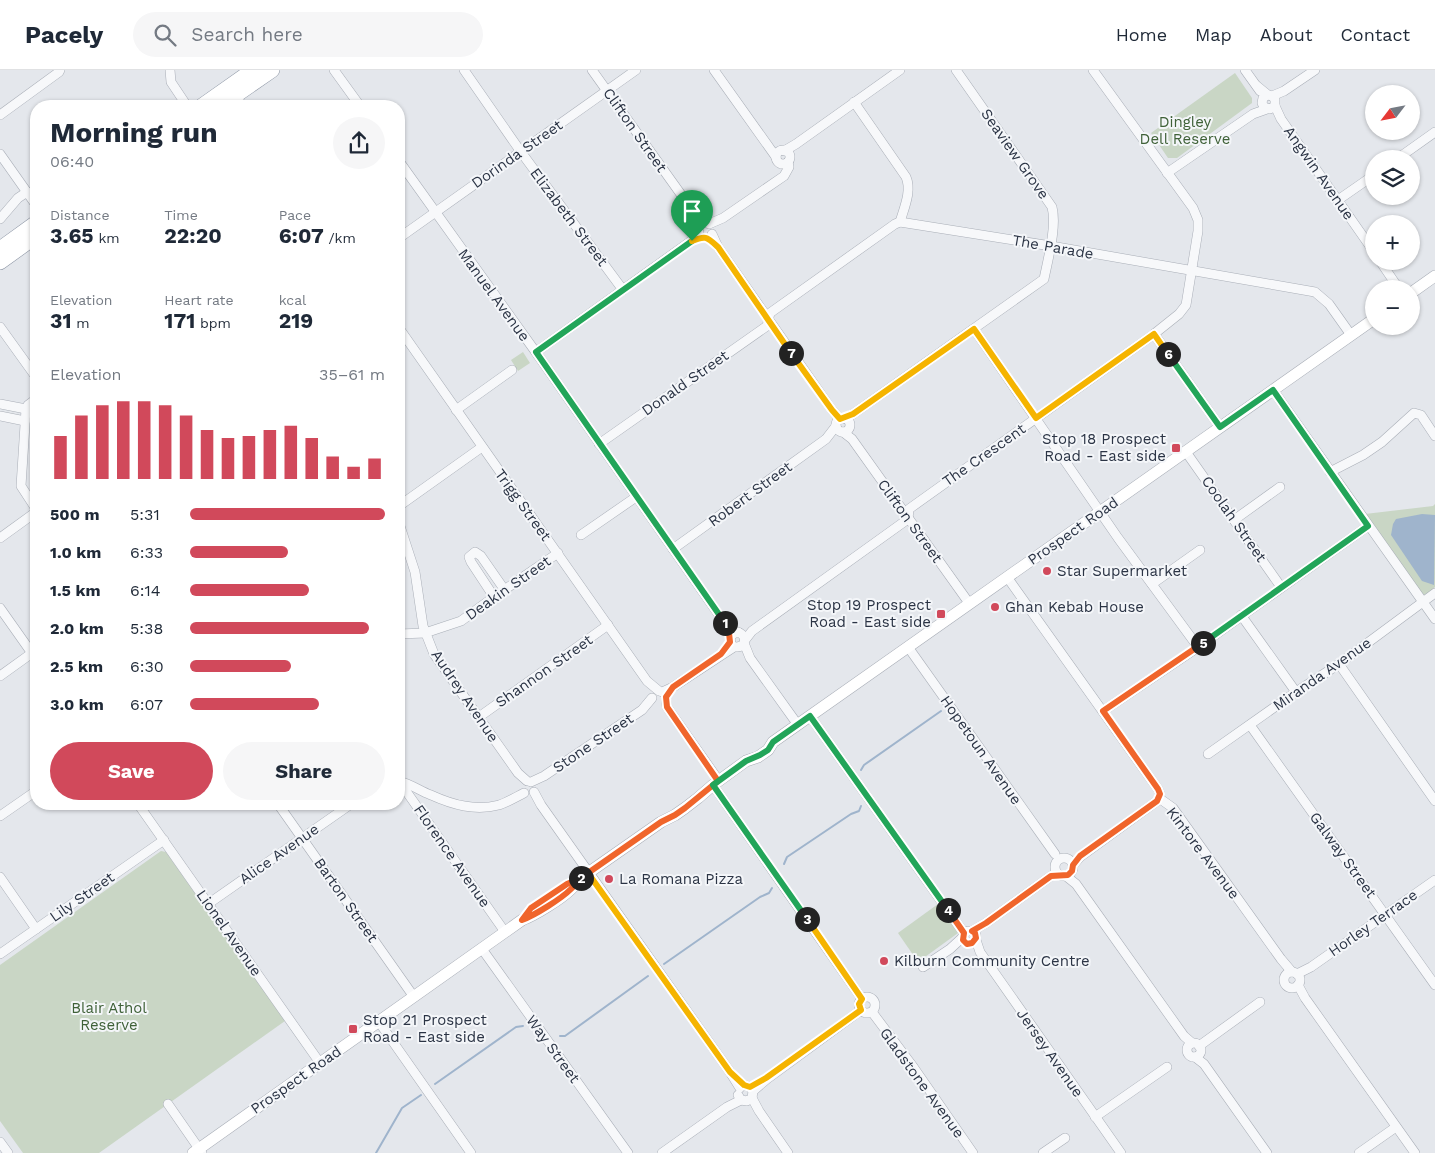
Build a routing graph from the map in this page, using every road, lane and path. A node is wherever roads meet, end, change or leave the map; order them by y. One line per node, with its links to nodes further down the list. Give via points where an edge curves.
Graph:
1 (60, 70): 22 (street)
2 (170, 70): 16 (street, via 171,82)
3 (253, 70): 17 (highway)
4 (272, 70): 18 (highway)
5 (334, 70): 19 (street)
6 (464, 70): 25 (street, Elizabeth Street)
7 (592, 70): 15 (street, Clifton Street)
8 (636, 70): 15 (street, Dorinda Street)
9 (714, 70): 27 (street, via 769,146)
10 (900, 70): 20 (street)
11 (956, 70): 42 (street, Seaview Grove, via 1052,207)
12 (1093, 70): 29 (street, The Crescent)
13 (1245, 70): 21 (street, Angwin Avenue)
14 (1314, 70): 21 (street)
15 (607, 91): 25 (street, Dorinda Street); 38 (street, Clifton Street)
16 (183, 100)
17 (210, 100)
18 (240, 100)
19 (356, 100)
20 (854, 102): 27 (street); 36 (street, via 908,182 909,192)
21 (1269, 102): 29 (street); 33 (street, Angwin Avenue)
22 (0, 115)
23 (1435, 132): 24 (street)
24 (1410, 150)
25 (521, 152): 34 (street, Dorinda Street); 48 (street, Elizabeth Street)
26 (0, 154): 31 (street)
27 (783, 157): 38 (street, via 780,178)
28 (405, 170): 34 (street, Manuel Avenue)
29 (1167, 173): 45 (street, The Crescent, via 1198,220)
30 (1365, 181): 33 (street)
31 (27, 192): 32 (street); 35 (street)
32 (30, 196)
33 (1338, 200): 40 (street, Angwin Avenue)
34 (435, 213): 39 (street, Dorinda Street); 56 (street, Manuel Avenue)
35 (0, 219)
36 (900, 222): 42 (street, The Parade); 49 (street, via 770,313)
37 (30, 227): 43 (highway)
38 (706, 230): 48 (street); 49 (street, Clifton Street)
39 (405, 234)
40 (1365, 239)
41 (30, 240): 44 (highway)
42 (1051, 246): 45 (street, The Parade); 52 (street, Seaview Grove, via 1044,279)
43 (0, 249)
44 (0, 262)
45 (1192, 271): 53 (street, The Crescent, via 1186,305); 54 (street, The Parade, via 1315,292 1330,304)
46 (1435, 276): 47 (main road)
47 (1420, 287)
48 (623, 290): 56 (street)
49 (769, 321): 67 (street, Clifton Street); 70 (street, Donald Street, via 767,326)
50 (1365, 325): 54 (main road, Prospect Road)
51 (0, 327): 57 (street)
52 (974, 329): 65 (street); 67 (street, Seaview Grove)
53 (1154, 334): 65 (street, The Crescent); 68 (street)
54 (1351, 335): 59 (main road, Prospect Road)
55 (405, 340): 63 (street, Trigg Street)
56 (536, 352): 70 (street, Manuel Avenue)
57 (30, 369)
58 (512, 370): 63 (street)
59 (1273, 390): 68 (main road, Prospect Road); 73 (street)
60 (0, 404): 62 (street)
61 (30, 404): 62 (street)
62 (26, 409): 66 (street)
63 (456, 410): 71 (street, Trigg Street)
64 (0, 416): 66 (street)
65 (1036, 418): 78 (street); 80 (street, The Crescent, via 908,509)
66 (25, 421): 77 (street, via 21,486)
67 (842, 425): 80 (street, Clifton Street); 86 (street, Robert Street)
68 (1220, 427): 72 (main road, Prospect Road)
69 (1435, 436): 73 (street, via 1421,415 1414,413 1382,442)
70 (599, 444): 75 (street, Manuel Avenue)
71 (482, 448): 76 (street); 88 (street, Trigg Street)
72 (1186, 452): 78 (main road, Prospect Road); 81 (street, Coolah Street)
73 (1330, 472): 82 (street)
74 (1280, 487): 81 (street)
75 (636, 497): 83 (street); 86 (street, Manuel Avenue)
76 (405, 500)
77 (30, 501)
78 (1100, 512): 89 (main road, Prospect Road); 90 (street)
79 (30, 516): 84 (street)
80 (908, 519): 96 (street, Clifton Street); 103 (street, Stone Street)
81 (1234, 520): 91 (street, Coolah Street)
82 (1368, 526): 91 (street); 95 (street)
83 (581, 535)
84 (0, 538)
85 (405, 543): 101 (street, Audrey Avenue, via 415,572)
86 (673, 549): 103 (street, Manuel Avenue)
87 (1200, 550): 90 (street)
88 (558, 553): 92 (street, Deakin Street); 100 (street, Trigg Street)
89 (1007, 577): 96 (main road, Prospect Road); 112 (street, Kintore Avenue)
90 (1152, 584): 105 (street)
91 (1281, 587): 98 (street)
92 (504, 589): 94 (street, Deakin Street); 94 (street, via 481,556 475,552 469,556)
93 (1435, 593): 95 (street, Miranda Avenue)
94 (494, 596): 101 (street, Deakin Street, via 461,621)
95 (1423, 602): 99 (street); 108 (street, Miranda Avenue)
96 (969, 603): 104 (main road, Prospect Road)
97 (0, 608): 106 (street)
98 (1241, 615): 105 (street); 110 (street)
99 (1435, 619)
100 (608, 625): 111 (street, Trigg Street); 114 (street, Shannon Street)
101 (425, 633): 102 (street, Deakin Street); 114 (street, Audrey Avenue, via 434,654)
102 (405, 634)
103 (737, 640): 111 (street, Stone Street); 115 (street, Manuel Avenue)
104 (908, 647): 113 (main road, Prospect Road); 131 (street, Hopetoun Avenue)
105 (1198, 647): 112 (street)
106 (30, 650)
107 (30, 658): 109 (street)
108 (1339, 664): 110 (street, Miranda Avenue); 124 (street)
109 (0, 676)
110 (1296, 692): 116 (street, Miranda Avenue)
111 (659, 698): 119 (street, Trigg Street); 120 (street, Stone Street)
112 (1103, 711): 123 (street, Kintore Avenue, via 1158,789)
113 (810, 716): 115 (main road, Prospect Road); 139 (street, Jersey Avenue)
114 (479, 718): 120 (street, Audrey Avenue)
115 (798, 725): 119 (main road, Prospect Road, via 773,742 768,750 746,761)
116 (1250, 725): 117 (street, Miranda Avenue); 136 (street, Galway Street)
117 (1208, 754)
118 (405, 782): 120 (street, Stone Street, via 455,804 480,808 501,804)
119 (716, 783): 132 (main road, Prospect Road, via 685,808); 146 (street)
120 (528, 788): 132 (street, Audrey Avenue)
121 (405, 790): 138 (street, Florence Avenue)
122 (30, 795): 128 (street)
123 (1159, 798): 131 (street); 143 (street, Kintore Avenue, via 1173,808)
124 (1435, 801)
125 (142, 810): 130 (street, Lionel Avenue)
126 (282, 810): 129 (street, Barton Street)
127 (342, 810): 129 (street, Alice Avenue)
128 (0, 816)
129 (302, 838): 135 (street, Alice Avenue); 145 (street, Barton Street)
130 (164, 840): 135 (street, Lionel Avenue); 137 (street, Lily Street)
131 (1062, 867): 139 (street); 151 (street, Hopetoun Avenue)
132 (584, 876): 138 (main road, Prospect Road, via 534,916); 154 (street, Audrey Avenue)
133 (0, 877): 137 (street)
134 (1435, 880): 136 (street, Horley Terrace)
135 (208, 904): 152 (street, Lionel Avenue)
136 (1385, 914): 143 (street, Horley Terrace); 144 (street, Galway Street)
137 (36, 929): 141 (street, Lily Street)
138 (505, 932): 140 (main road, Prospect Road)
139 (970, 937): 142 (street); 156 (street, Jersey Avenue)
140 (482, 948): 145 (main road, Prospect Road); 160 (street, Way Street)
141 (0, 954)
142 (923, 967)
143 (1295, 979): 157 (street, Kintore Avenue)
144 (1435, 985)
145 (414, 997): 150 (main road, Prospect Road)
146 (862, 999): 148 (street, via 859,1004); 149 (street, via 867,997 874,1001)
147 (1260, 1002): 151 (street)
148 (861, 1010): 149 (street, via 867,1014); 154 (street)
149 (872, 1012): 164 (street, Gladstone Avenue)
150 (379, 1022): 152 (main road, Prospect Road); 161 (street)
151 (1195, 1049): 167 (street, Hopetoun Avenue)
152 (320, 1063): 159 (main road, Prospect Road)
153 (1167, 1067): 156 (street)
154 (746, 1093): 162 (street); 163 (street, Audrey Avenue)
155 (168, 1104): 159 (street)
156 (1095, 1117): 166 (street, Jersey Avenue)
157 (1396, 1127): 168 (street); 169 (street, Kintore Avenue)
158 (1065, 1138): 165 (street)
159 (198, 1152)
160 (627, 1152)
161 (471, 1153)
162 (662, 1153)
163 (788, 1153)
164 (973, 1153)
165 (1043, 1153)
166 (1121, 1153)
167 (1267, 1153)
168 (1359, 1153)
169 (1415, 1153)

